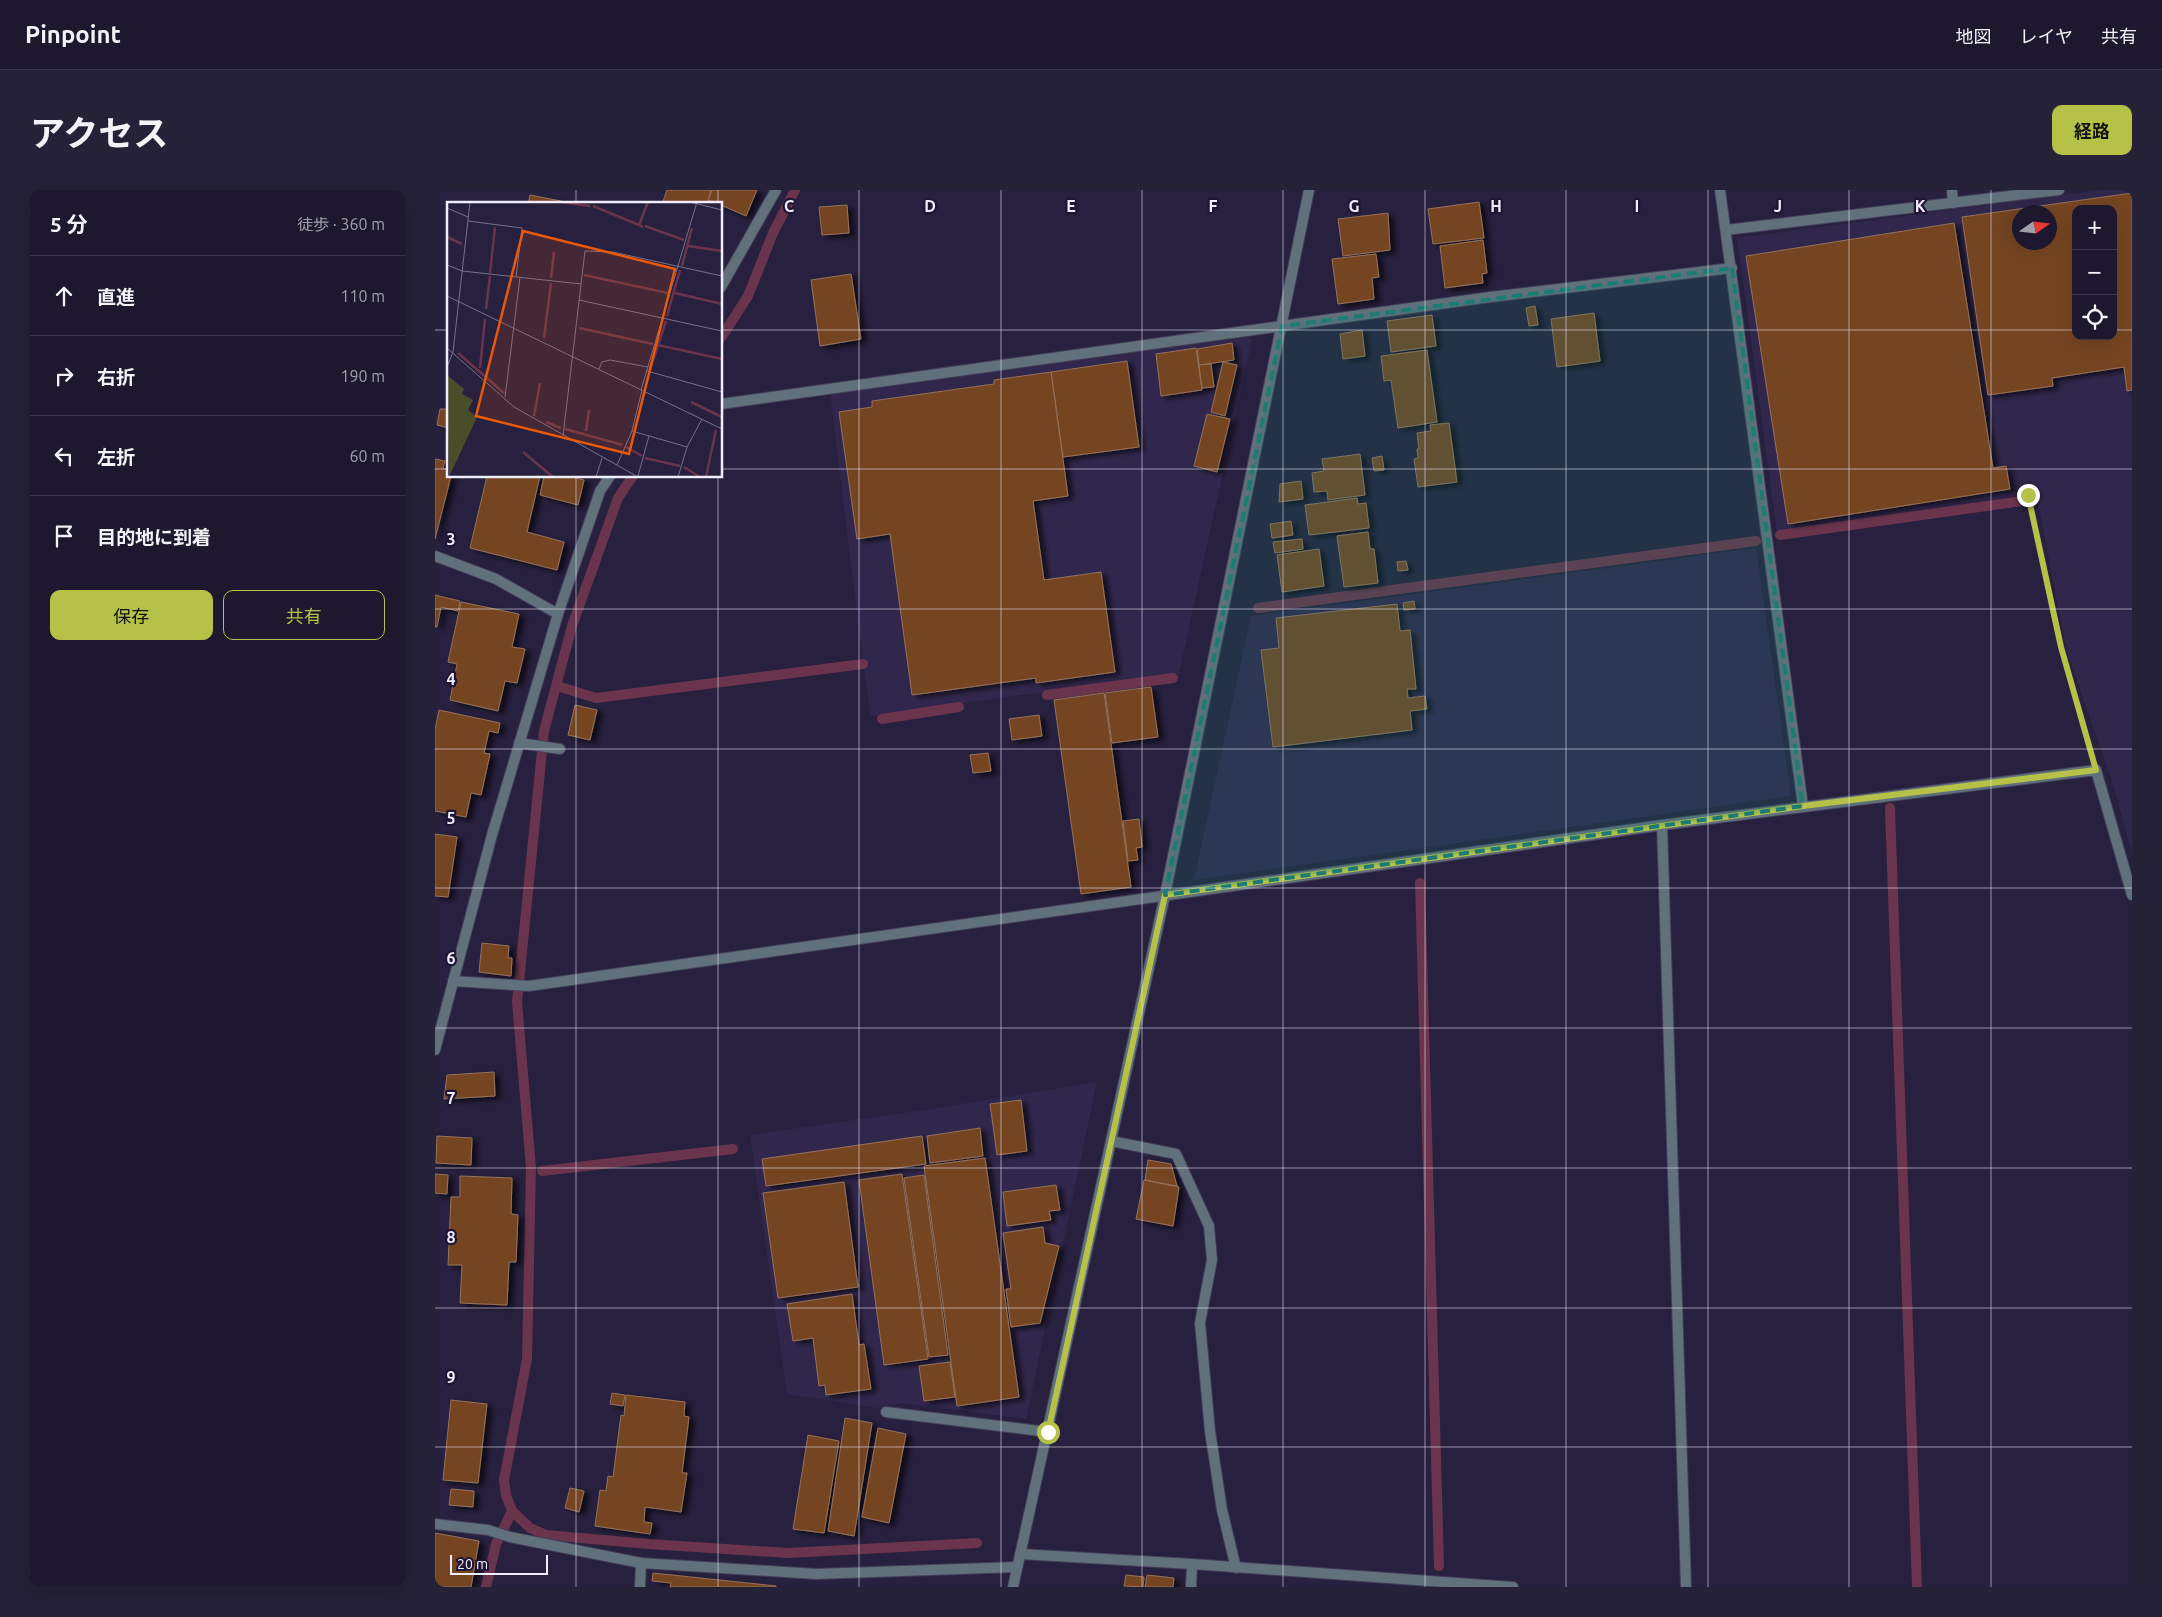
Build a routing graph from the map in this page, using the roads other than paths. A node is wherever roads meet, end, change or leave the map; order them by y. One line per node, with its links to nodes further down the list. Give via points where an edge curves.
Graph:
1 (776, 190): 9 (street)
2 (1309, 190): 10 (street)
3 (1721, 190): 7 (street)
4 (1952, 190): 6 (street)
5 (2059, 190): 6 (street)
6 (1953, 203): 7 (street)
7 (1726, 230): 8 (street)
8 (1732, 268): 10 (street); 17 (street)
9 (723, 283)
10 (1282, 326): 11 (street); 19 (street)
11 (723, 404)
12 (609, 478): 14 (street, via 600,491)
13 (435, 556): 14 (street, via 496,579)
14 (558, 614): 15 (street)
15 (519, 743): 16 (street); 21 (street)
16 (560, 748)
17 (1803, 806): 18 (street); 20 (street, via 2096,770)
18 (1662, 825): 19 (street); 36 (street)
19 (1165, 895): 21 (street, via 529,986); 23 (street)
20 (2132, 895)
21 (453, 982): 22 (street)
22 (435, 1050)
23 (1111, 1141): 25 (street); 31 (street, via 1176,1154 1209,1226 1212,1260 1201,1323 1210,1431 1222,1510)
24 (886, 1412): 25 (street)
25 (1048, 1432): 27 (street)
26 (435, 1524): 28 (street, via 488,1530)
27 (1020, 1554): 29 (street); 30 (street)
28 (641, 1563): 30 (street, via 816,1574); 32 (street)
29 (1192, 1564): 31 (street); 34 (street)
30 (1017, 1567): 33 (street)
31 (1236, 1568): 35 (street)
32 (640, 1587)
33 (1013, 1587)
34 (1191, 1587)
35 (1513, 1587)
36 (1686, 1587)

